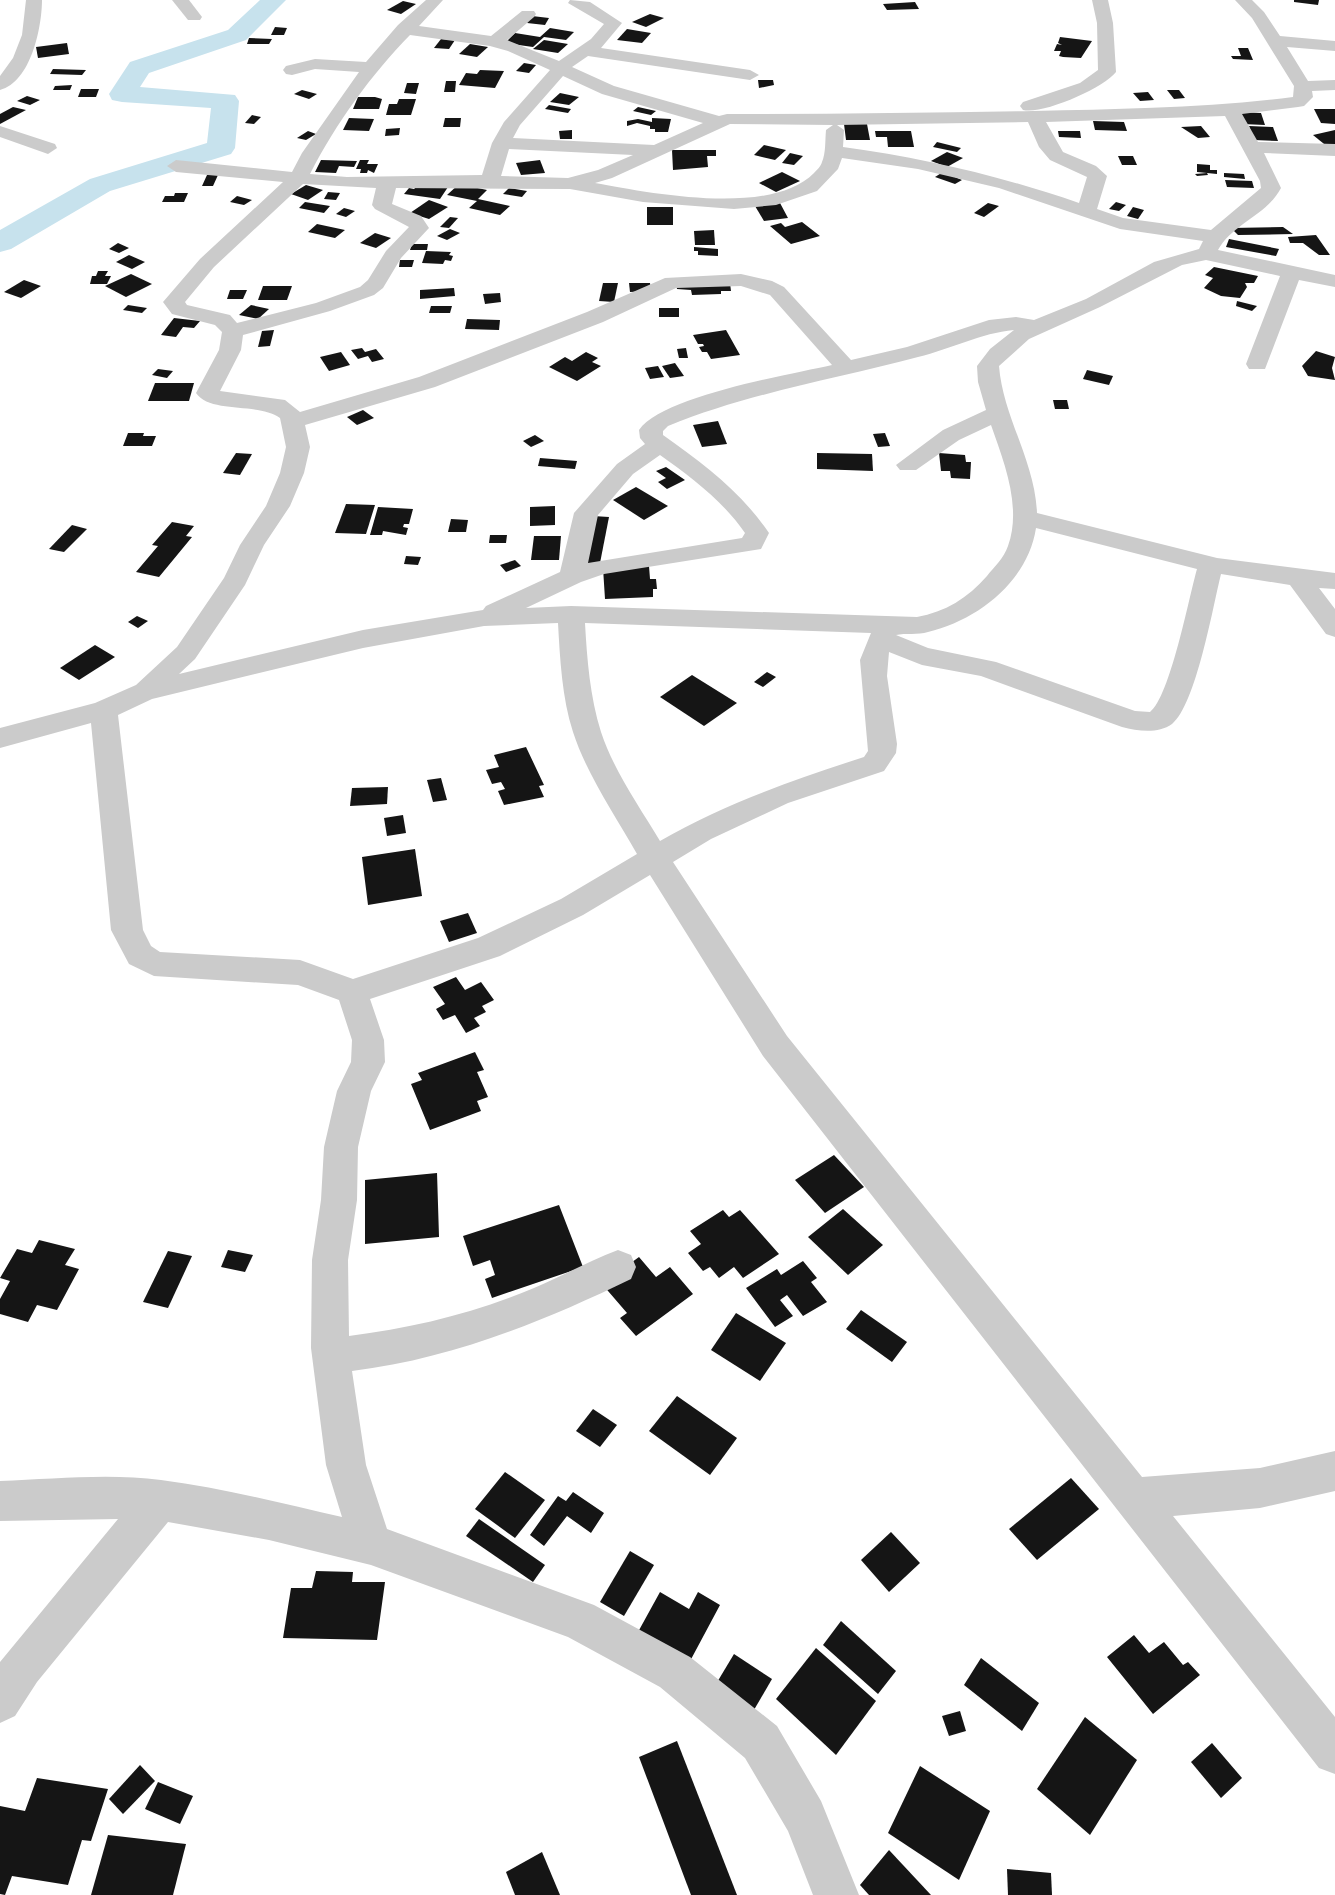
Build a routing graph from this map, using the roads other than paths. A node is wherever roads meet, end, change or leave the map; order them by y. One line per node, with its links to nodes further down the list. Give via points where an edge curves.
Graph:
1 (34, 0): 18 (street, via 27,48 18,66)
2 (180, 0): 8 (street)
3 (435, 0): 9 (street)
4 (1101, 0): 23 (street, via 1107,72 1086,87 1040,104)
5 (1243, 0): 10 (street)
6 (576, 3): 13 (street, via 614,24)
7 (528, 14): 11 (street)
8 (194, 17)
9 (404, 29): 11 (street); 14 (street)
10 (1274, 41): 12 (street); 20 (street)
11 (494, 42): 15 (street)
12 (1335, 45)
13 (586, 51): 15 (street); 17 (street)
14 (371, 67): 16 (street, via 315,64); 34 (street, via 311,153)
15 (561, 67): 25 (street, via 608,90); 27 (street, via 513,122)
16 (292, 70)
17 (750, 75)
18 (0, 85)
19 (1335, 85): 20 (street)
20 (1303, 86): 21 (street, via 1305,95 1299,102)
21 (1231, 110): 22 (street); 28 (street)
22 (1034, 116): 23 (street); 38 (street, via 1047,145 1058,157 1097,176)
23 (966, 118): 24 (street)
24 (833, 120): 25 (street); 32 (street)
25 (720, 122): 30 (street)
26 (0, 131): 29 (street)
27 (501, 143): 30 (street); 35 (street)
28 (1249, 147): 31 (street); 39 (street, via 1271,188)
29 (48, 148)
30 (659, 150): 37 (street, via 588,181)
31 (1335, 150)
32 (835, 151): 37 (street, via 818,182 788,197 754,202 690,203); 38 (street, via 975,176)
33 (176, 166): 34 (street)
34 (297, 180): 36 (street); 43 (street, via 207,262 174,302 179,310 222,320)
35 (490, 181): 36 (street); 37 (street)
36 (387, 184): 43 (street, via 382,205 414,220 419,228 393,255 376,284 354,298)
37 (568, 184)
38 (1086, 213): 39 (street)
39 (1211, 246): 40 (street); 42 (street, via 1173,259 1093,303)
40 (1292, 272): 41 (street); 44 (street)
41 (1335, 281)
42 (1034, 326): 45 (street, via 989,326 914,352); 46 (street, via 1006,345 988,366)
43 (233, 331): 47 (street, via 230,350 207,393 277,405)
44 (1257, 364)
45 (847, 369): 47 (street, via 777,291 741,280 693,280 672,282 595,317 427,382); 48 (street, via 688,408 660,421 651,430 652,438)
46 (997, 414): 49 (street, via 951,435); 50 (street, via 1021,483)
47 (293, 421): 59 (street, via 298,447 278,506 252,545 236,579 186,653)
48 (660, 444): 52 (street, via 625,469 586,513); 52 (street, via 747,519 757,533 755,541 601,567)
49 (908, 465)
50 (1025, 517): 51 (street); 58 (street, via 1022,542 1014,557 995,584 973,604 944,621)
51 (1210, 566): 53 (street); 58 (street, via 1167,712 1146,723 986,668 922,656)
52 (572, 576): 56 (street)
53 (1299, 579): 54 (street); 57 (street)
54 (1335, 581)
55 (571, 614): 56 (street); 58 (street); 62 (street, via 574,669 587,732 607,776)
56 (484, 618): 59 (street, via 363,639)
57 (1335, 628)
58 (884, 632): 62 (street, via 873,660 883,744 874,764 778,796 701,831)
59 (144, 692): 60 (street)
60 (104, 710): 61 (street); 63 (street, via 127,930 140,955 154,964 300,973)
61 (0, 738)
62 (655, 859): 63 (street, via 572,907 489,947); 67 (street, via 775,1046)
63 (352, 992): 65 (street, via 368,1041 368,1062 354,1091 341,1147 339,1200 330,1260)
64 (618, 1268): 65 (street, via 524,1311 467,1330 418,1344)
65 (331, 1356): 70 (street, via 346,1465)
66 (1335, 1471): 67 (street, via 1297,1483 1208,1496)
67 (1133, 1497): 72 (street)
68 (160, 1500): 69 (street); 70 (street); 71 (street, via 22,1667)
69 (0, 1501)
70 (371, 1544): 73 (street, via 579,1620 675,1672 761,1742 805,1817)
71 (0, 1701)
72 (1335, 1752)
73 (836, 1895)

